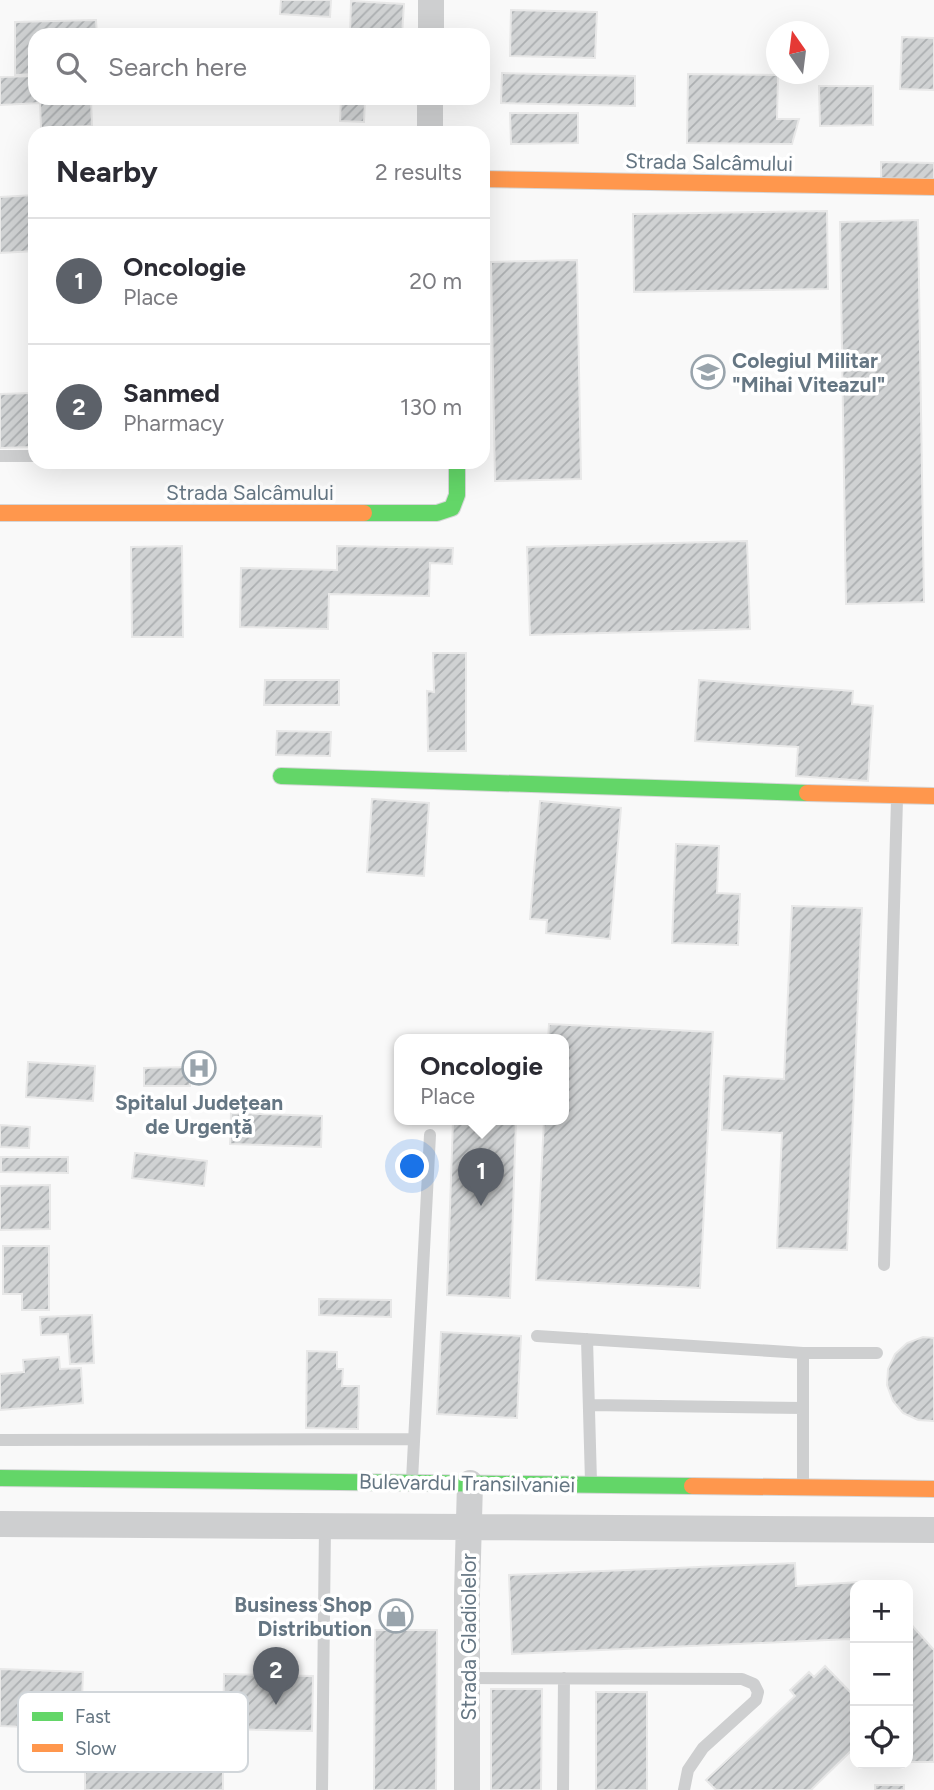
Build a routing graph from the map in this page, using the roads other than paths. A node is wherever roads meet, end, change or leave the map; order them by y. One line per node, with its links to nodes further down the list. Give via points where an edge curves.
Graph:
1 (431, 0): 2 (street)
2 (431, 28)
3 (430, 105): 4 (street)
4 (430, 126)
5 (490, 179): 6 (street, Strada Salcâmului)
6 (934, 187)
7 (0, 456): 8 (lane)
8 (28, 456)
9 (457, 469): 10 (street, Strada Salcâmului, via 452,508 437,513)
10 (0, 513)
11 (281, 776): 12 (street)
12 (897, 795): 13 (street); 15 (lane)
13 (934, 796)
14 (430, 1135): 22 (lane)
15 (884, 1265)
16 (537, 1336): 17 (lane)
17 (587, 1339): 18 (lane); 20 (lane)
18 (803, 1353): 19 (lane); 21 (lane)
19 (877, 1353)
20 (589, 1405): 21 (lane); 27 (lane)
21 (803, 1408): 28 (lane)
22 (414, 1439): 23 (lane); 25 (lane)
23 (0, 1440)
24 (0, 1478): 25 (street, Bulevardul Transilvaniei)
25 (411, 1482): 26 (street, Bulevardul Transilvaniei)
26 (470, 1483): 27 (street, Bulevardul Transilvaniei); 32 (street, Strada Gladiolelor)
27 (592, 1485): 28 (street, Bulevardul Transilvaniei)
28 (803, 1487): 29 (street, Bulevardul Transilvaniei)
29 (934, 1489)
30 (0, 1524): 31 (street, Bulevardul Transilvaniei)
31 (325, 1527): 32 (street, Bulevardul Transilvaniei); 36 (lane)
32 (469, 1528): 33 (street, Bulevardul Transilvaniei); 34 (street, Strada Gladiolelor)
33 (934, 1530)
34 (467, 1678): 35 (lane); 37 (street, Strada Gladiolelor)
35 (564, 1678): 38 (lane); 39 (lane, via 742,1679 754,1684 756,1700 703,1748 688,1770)
36 (322, 1790)
37 (467, 1790)
38 (564, 1790)
39 (684, 1790)

